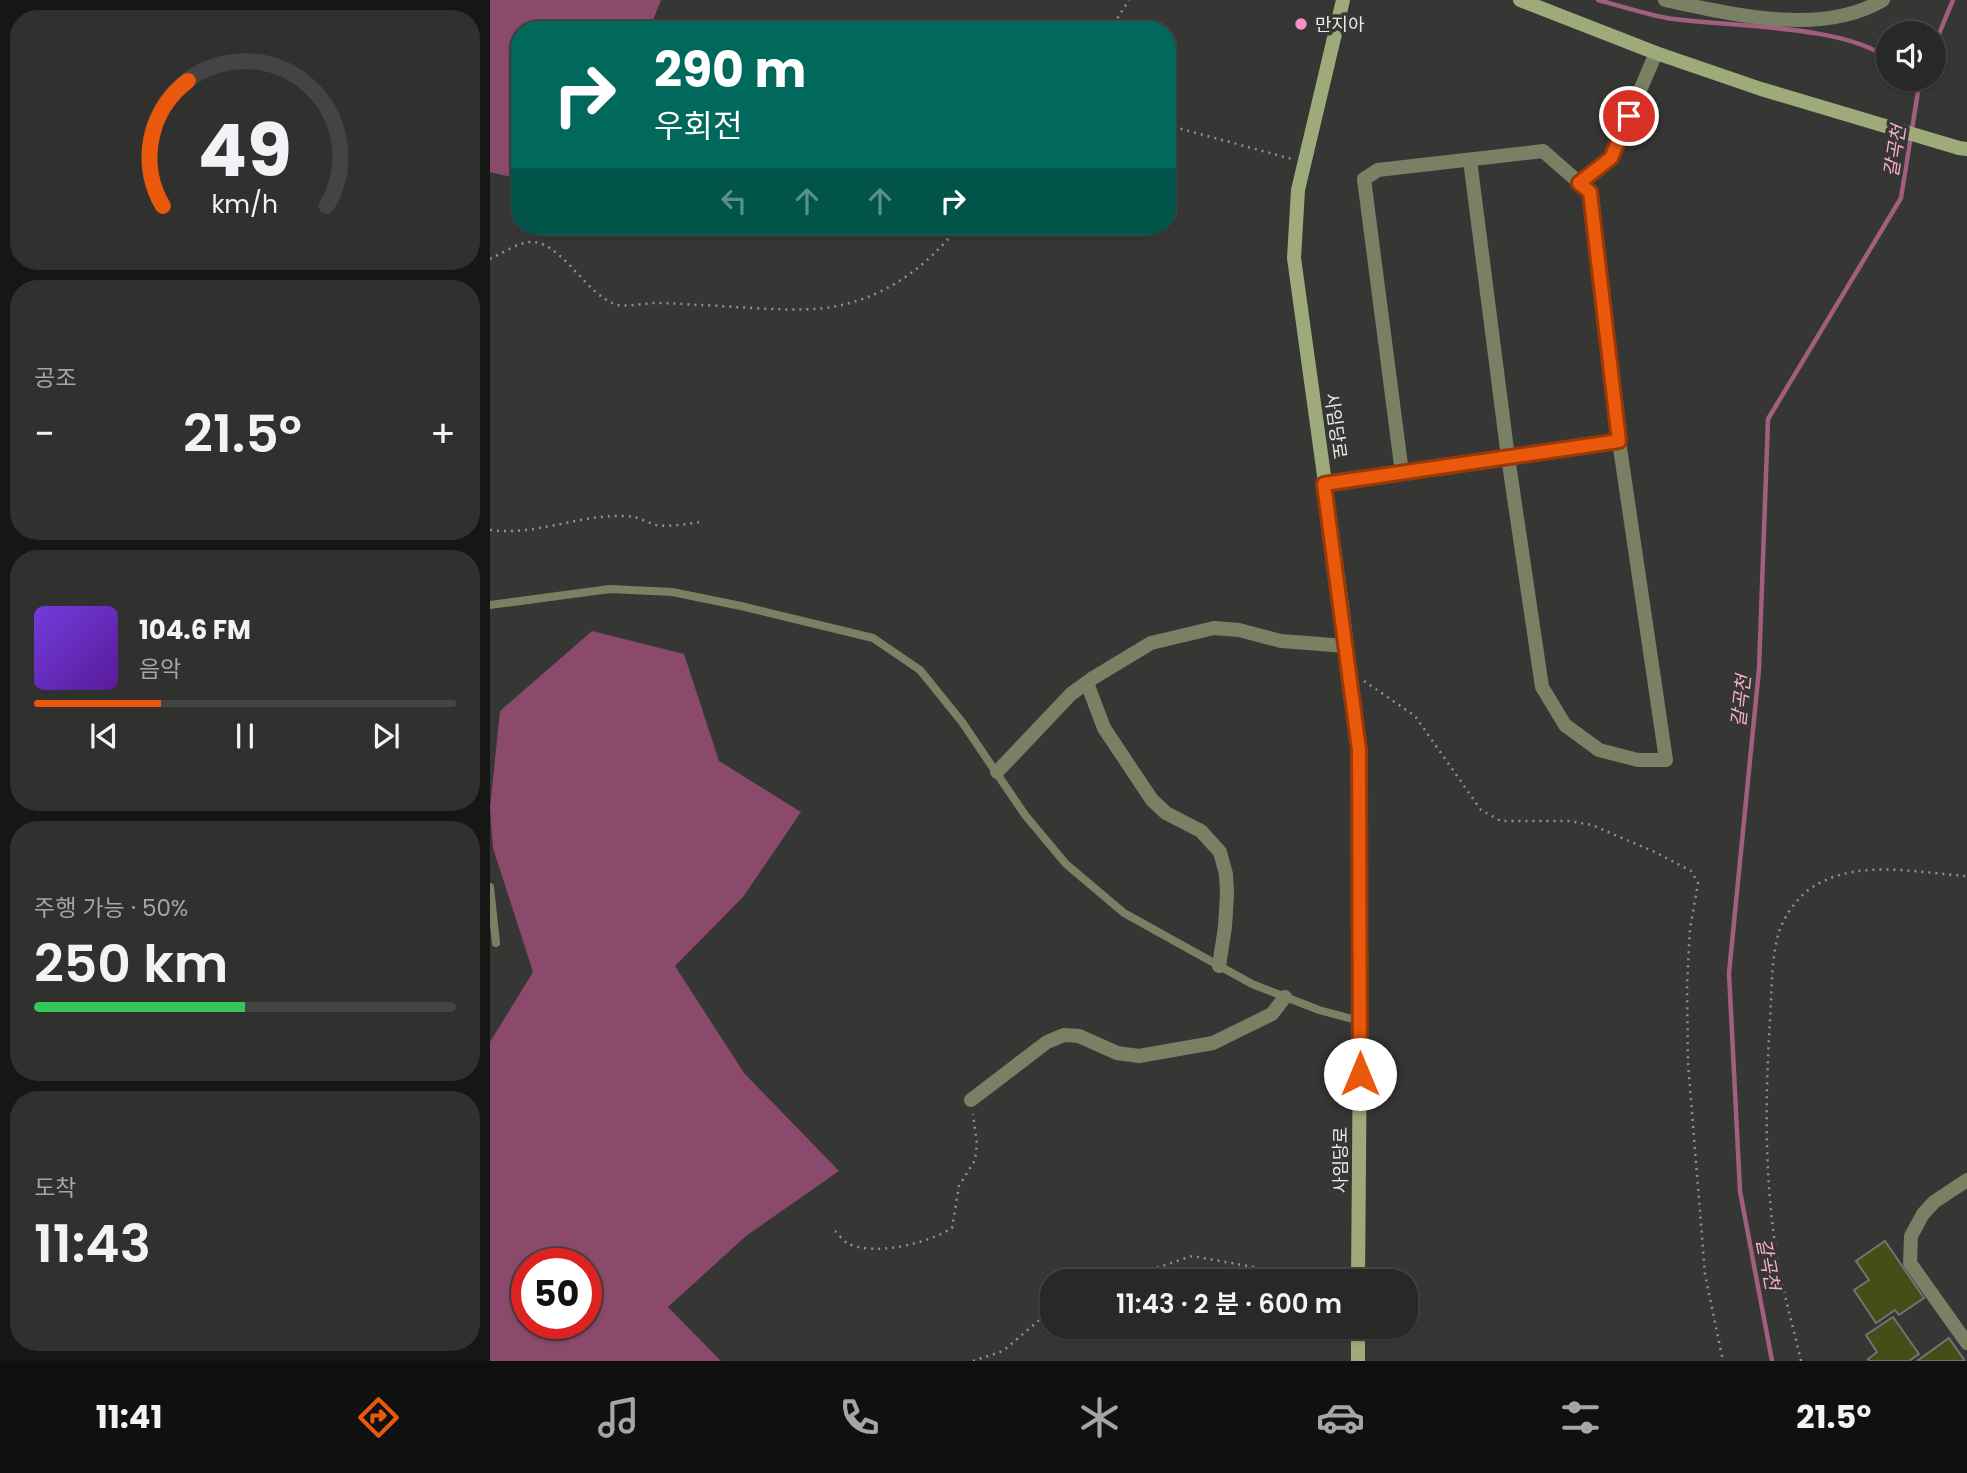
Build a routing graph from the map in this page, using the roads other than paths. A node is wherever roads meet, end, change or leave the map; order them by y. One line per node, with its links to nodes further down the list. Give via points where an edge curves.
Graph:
1 (1343, 0): 12 (main road, 사임당로, via 1298,190 1294,258)
2 (1520, 0): 5 (main road)
3 (1665, 0): 4 (street, via 1739,16 1779,19 1851,13)
4 (1883, 0)
5 (1656, 53): 6 (main road); 8 (street, via 1611,158)
6 (1963, 148)
7 (1470, 160): 8 (street, via 1543,151); 10 (street); 11 (street, via 1378,170 1364,179)
8 (1579, 183): 9 (street, via 1590,192)
9 (1619, 441): 10 (street); 10 (street, via 1665,760 1638,760 1599,750 1564,725 1542,687)
10 (1508, 457): 11 (street)
11 (1402, 473): 12 (street)
12 (1324, 484): 14 (main road, 사임당로)
13 (490, 605): 16 (lane, via 610,589 672,592 873,638 920,670)
14 (1346, 646): 15 (street, via 1281,641 1213,628 1151,643); 21 (main road, 사임당로, via 1359,750)
15 (1087, 683): 16 (street); 19 (street, via 1104,728 1152,800 1166,813 1201,831 1220,852 1227,894)
16 (997, 772): 19 (lane, via 1066,864 1124,914)
17 (490, 887): 18 (lane)
18 (496, 943)
19 (1219, 967): 20 (lane)
20 (1285, 997): 21 (lane); 22 (street, via 1272,1014 1213,1044 1139,1056 1064,1035 1047,1042)
21 (1360, 1021): 24 (main road, 사임당로)
22 (971, 1100)
23 (1967, 1180): 26 (street, via 1923,1214 1911,1236 1910,1263)
24 (1358, 1269)
25 (1358, 1339): 27 (main road)
26 (1967, 1343)
27 (1358, 1361)

